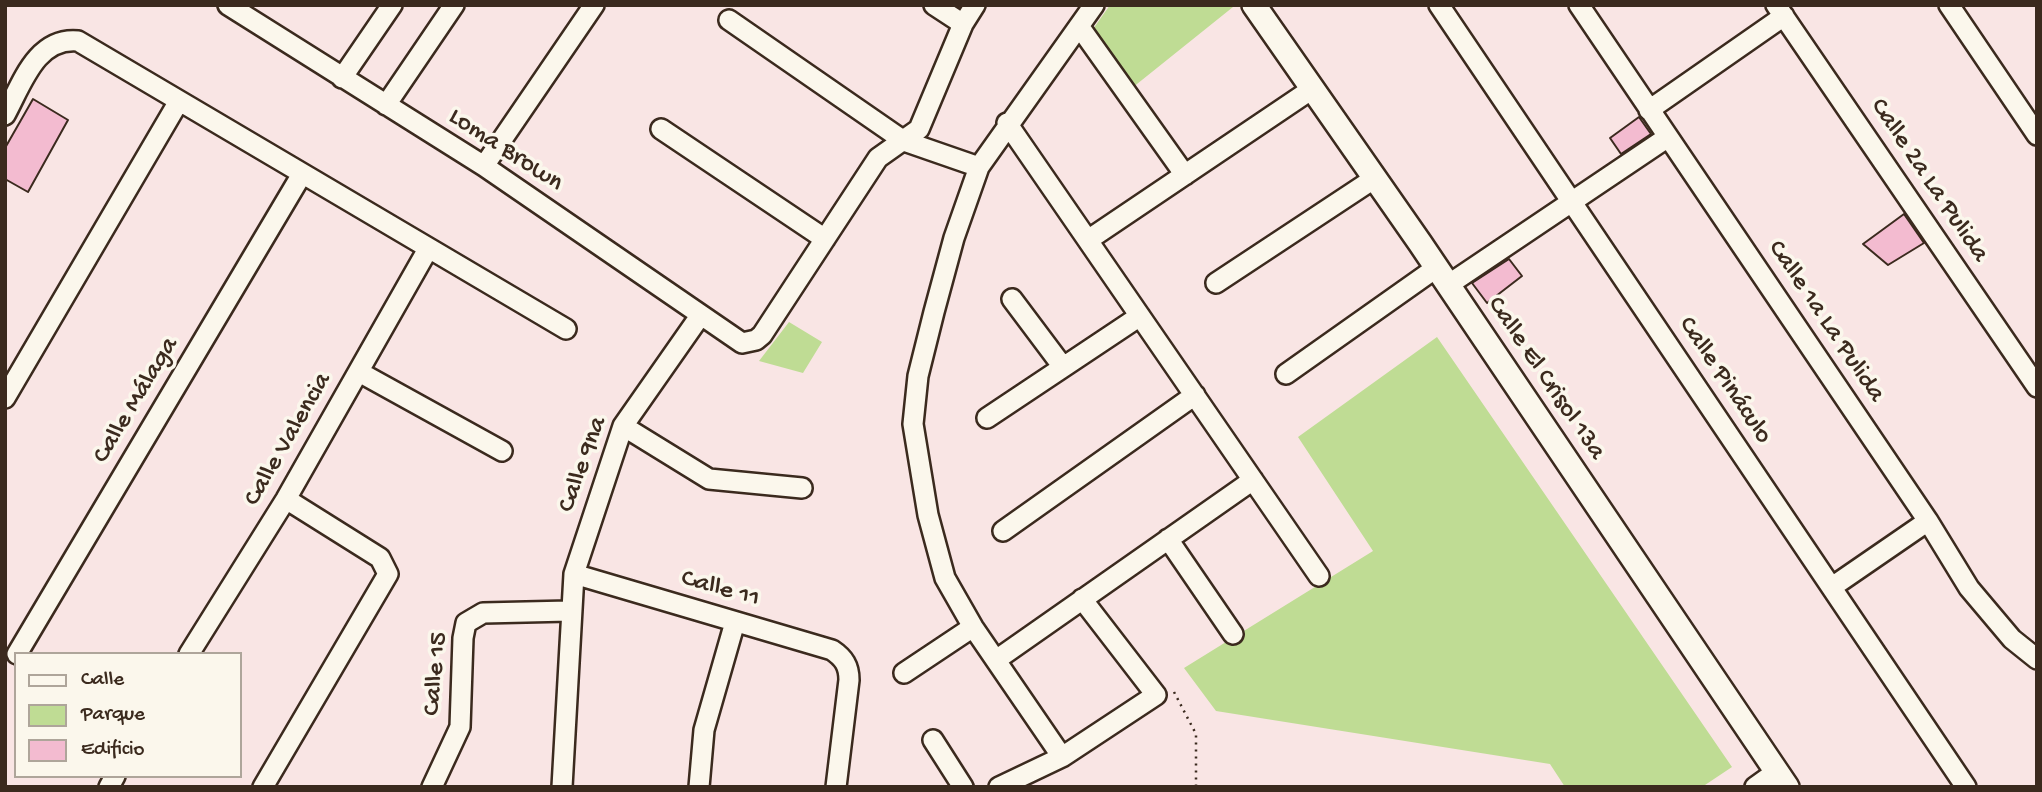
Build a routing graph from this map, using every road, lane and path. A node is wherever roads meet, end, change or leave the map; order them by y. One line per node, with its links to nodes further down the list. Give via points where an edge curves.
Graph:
1 (228, 5): 12 (street, Loma Brown)
2 (392, 5): 17 (street)
3 (454, 5): 20 (street)
4 (594, 5): 28 (street)
5 (934, 5): 15 (street)
6 (975, 5): 15 (street)
7 (1094, 5): 16 (street)
8 (1254, 5): 18 (street, Calle El Crisol 13a)
9 (1439, 5): 33 (street, Calle Pináculo)
10 (1578, 5): 21 (street, Calle 1a La Pulida)
11 (1949, 5): 25 (street)
12 (251, 11): 17 (street, Loma Brown)
13 (1780, 11): 21 (street); 46 (street, Calle 2a La Pulida)
14 (729, 20): 27 (street)
15 (963, 24): 27 (street, via 919,129)
16 (1079, 26): 23 (street); 31 (street)
17 (342, 78): 20 (street, Loma Brown)
18 (1312, 89): 31 (street); 32 (street, Calle El Crisol 13a)
19 (179, 101): 22 (street, via 78,40 67,40 38,55); 30 (street); 48 (street)
20 (386, 105): 28 (street, Loma Brown)
21 (1649, 110): 26 (street, Calle 1a La Pulida)
22 (5, 115)
23 (1007, 123): 29 (street); 35 (street)
24 (661, 129): 34 (street)
25 (2037, 135)
26 (1668, 137): 33 (street); 55 (street, Calle 1a La Pulida)
27 (904, 141): 29 (street); 34 (street, via 878,158)
28 (484, 166): 40 (street, Loma Brown)
29 (979, 167): 64 (street, via 934,312 918,376 913,424 928,515 945,578)
30 (302, 174): 36 (street); 66 (street, Calle Málaga)
31 (1185, 175): 35 (street)
32 (1375, 178): 37 (street, Calle El Crisol 13a); 38 (street)
33 (1571, 202): 37 (street); 60 (street, Calle Pináculo)
34 (825, 239): 40 (street, Loma Brown, via 762,335 750,343 735,341)
35 (1088, 240): 41 (street)
36 (428, 249): 42 (street); 44 (street, Calle Valencia)
37 (1442, 277): 45 (street); 74 (street, Calle El Crisol 13a)
38 (1216, 283)
39 (1013, 299): 43 (street)
40 (700, 316): 50 (street, Calle 9na)
41 (1140, 316): 43 (street); 47 (street)
42 (566, 329)
43 (1063, 367): 49 (street)
44 (359, 372): 51 (street); 54 (street, Calle Valencia)
45 (1286, 374)
46 (2037, 387)
47 (1195, 395): 52 (street); 56 (street)
48 (5, 398)
49 (987, 418)
50 (623, 426): 53 (street, via 709,479); 58 (street, Calle 9na)
51 (502, 451)
52 (1253, 480): 57 (street); 59 (street)
53 (802, 488)
54 (286, 499): 67 (street, Calle Valencia); 75 (street, via 380,558 388,574)
55 (1928, 521): 60 (street); 68 (street, Calle 1a La Pulida, via 1969,588 2012,639)
56 (1003, 531)
57 (1168, 539): 61 (street); 65 (street)
58 (574, 575): 62 (street, Calle 9na); 63 (street, Calle 11)
59 (1319, 576)
60 (1832, 587): 84 (street, Calle Pináculo)
61 (1082, 599): 69 (street); 71 (street)
62 (569, 611): 76 (street, Calle 15, via 483,613 467,623 460,727); 77 (street, Calle 9na)
63 (735, 622): 78 (street, via 704,730); 79 (street, Calle 11, via 832,650 846,664 849,680)
64 (973, 627): 69 (street); 70 (street)
65 (1233, 634)
66 (18, 652)
67 (190, 652)
68 (2037, 659)
69 (996, 660): 73 (street)
70 (904, 673)
71 (1156, 695): 73 (street); 82 (path, via 1175,691 1196,734)
72 (933, 740): 80 (street)
73 (1062, 757): 81 (street)
74 (1782, 779): 83 (street)
75 (263, 787)
76 (432, 787)
77 (562, 787)
78 (699, 787)
79 (836, 787)
80 (963, 787)
81 (999, 787)
82 (1196, 787)
83 (1755, 787)
84 (1966, 787)

